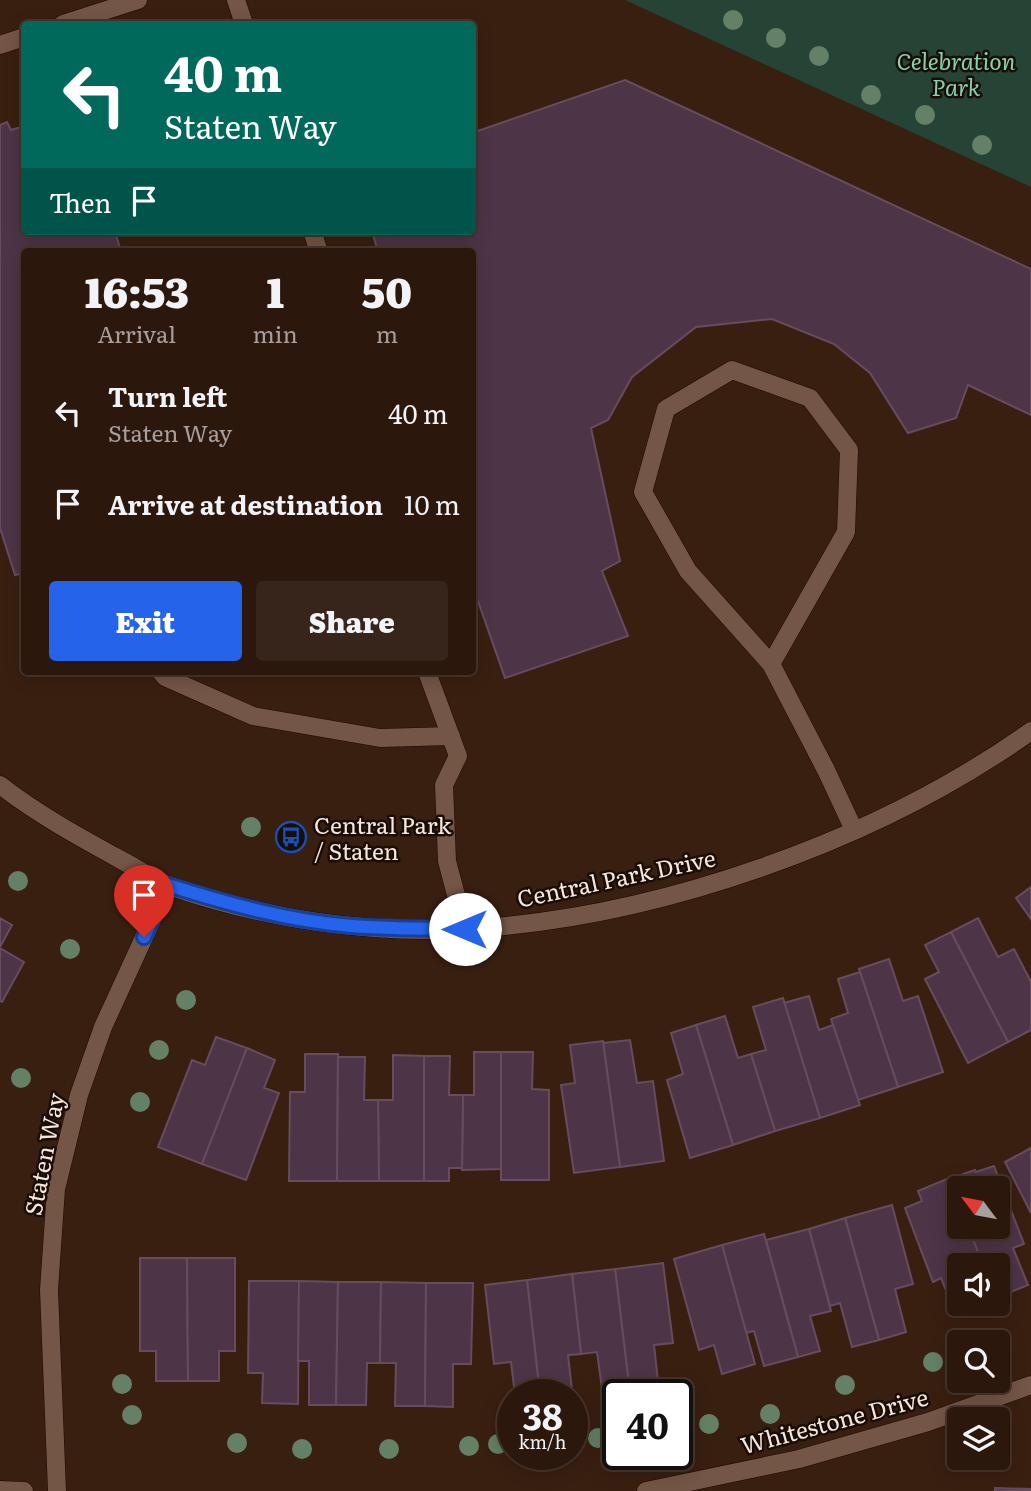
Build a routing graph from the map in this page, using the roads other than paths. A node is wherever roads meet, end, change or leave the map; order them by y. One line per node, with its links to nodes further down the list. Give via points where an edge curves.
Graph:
1 (138, 0): 3 (street)
2 (236, 0): 4 (street)
3 (72, 21)
4 (243, 21)
5 (21, 38): 6 (street)
6 (0, 45)
7 (771, 664): 7 (street, via 688,571 643,492 666,409 732,370 810,398 849,450 846,532); 13 (street)
8 (163, 675): 11 (street, via 253,716 380,738)
9 (428, 675): 11 (street)
10 (1031, 731): 13 (street, Central Park Drive, via 956,779)
11 (451, 736): 15 (street, via 458,756 444,785 447,861)
12 (0, 785): 14 (street, Central Park Drive)
13 (854, 830): 15 (street, Central Park Drive, via 701,887 574,916)
14 (168, 885): 15 (street, Central Park Drive, via 293,918 350,926); 19 (street, Staten Way, via 103,1027 79,1094 56,1189 49,1290)
15 (465, 929)
16 (1031, 1385): 20 (street, Whitestone Drive, via 928,1422 799,1459)
17 (0, 1490): 18 (street)
18 (24, 1491)
19 (57, 1491)
20 (646, 1491)

